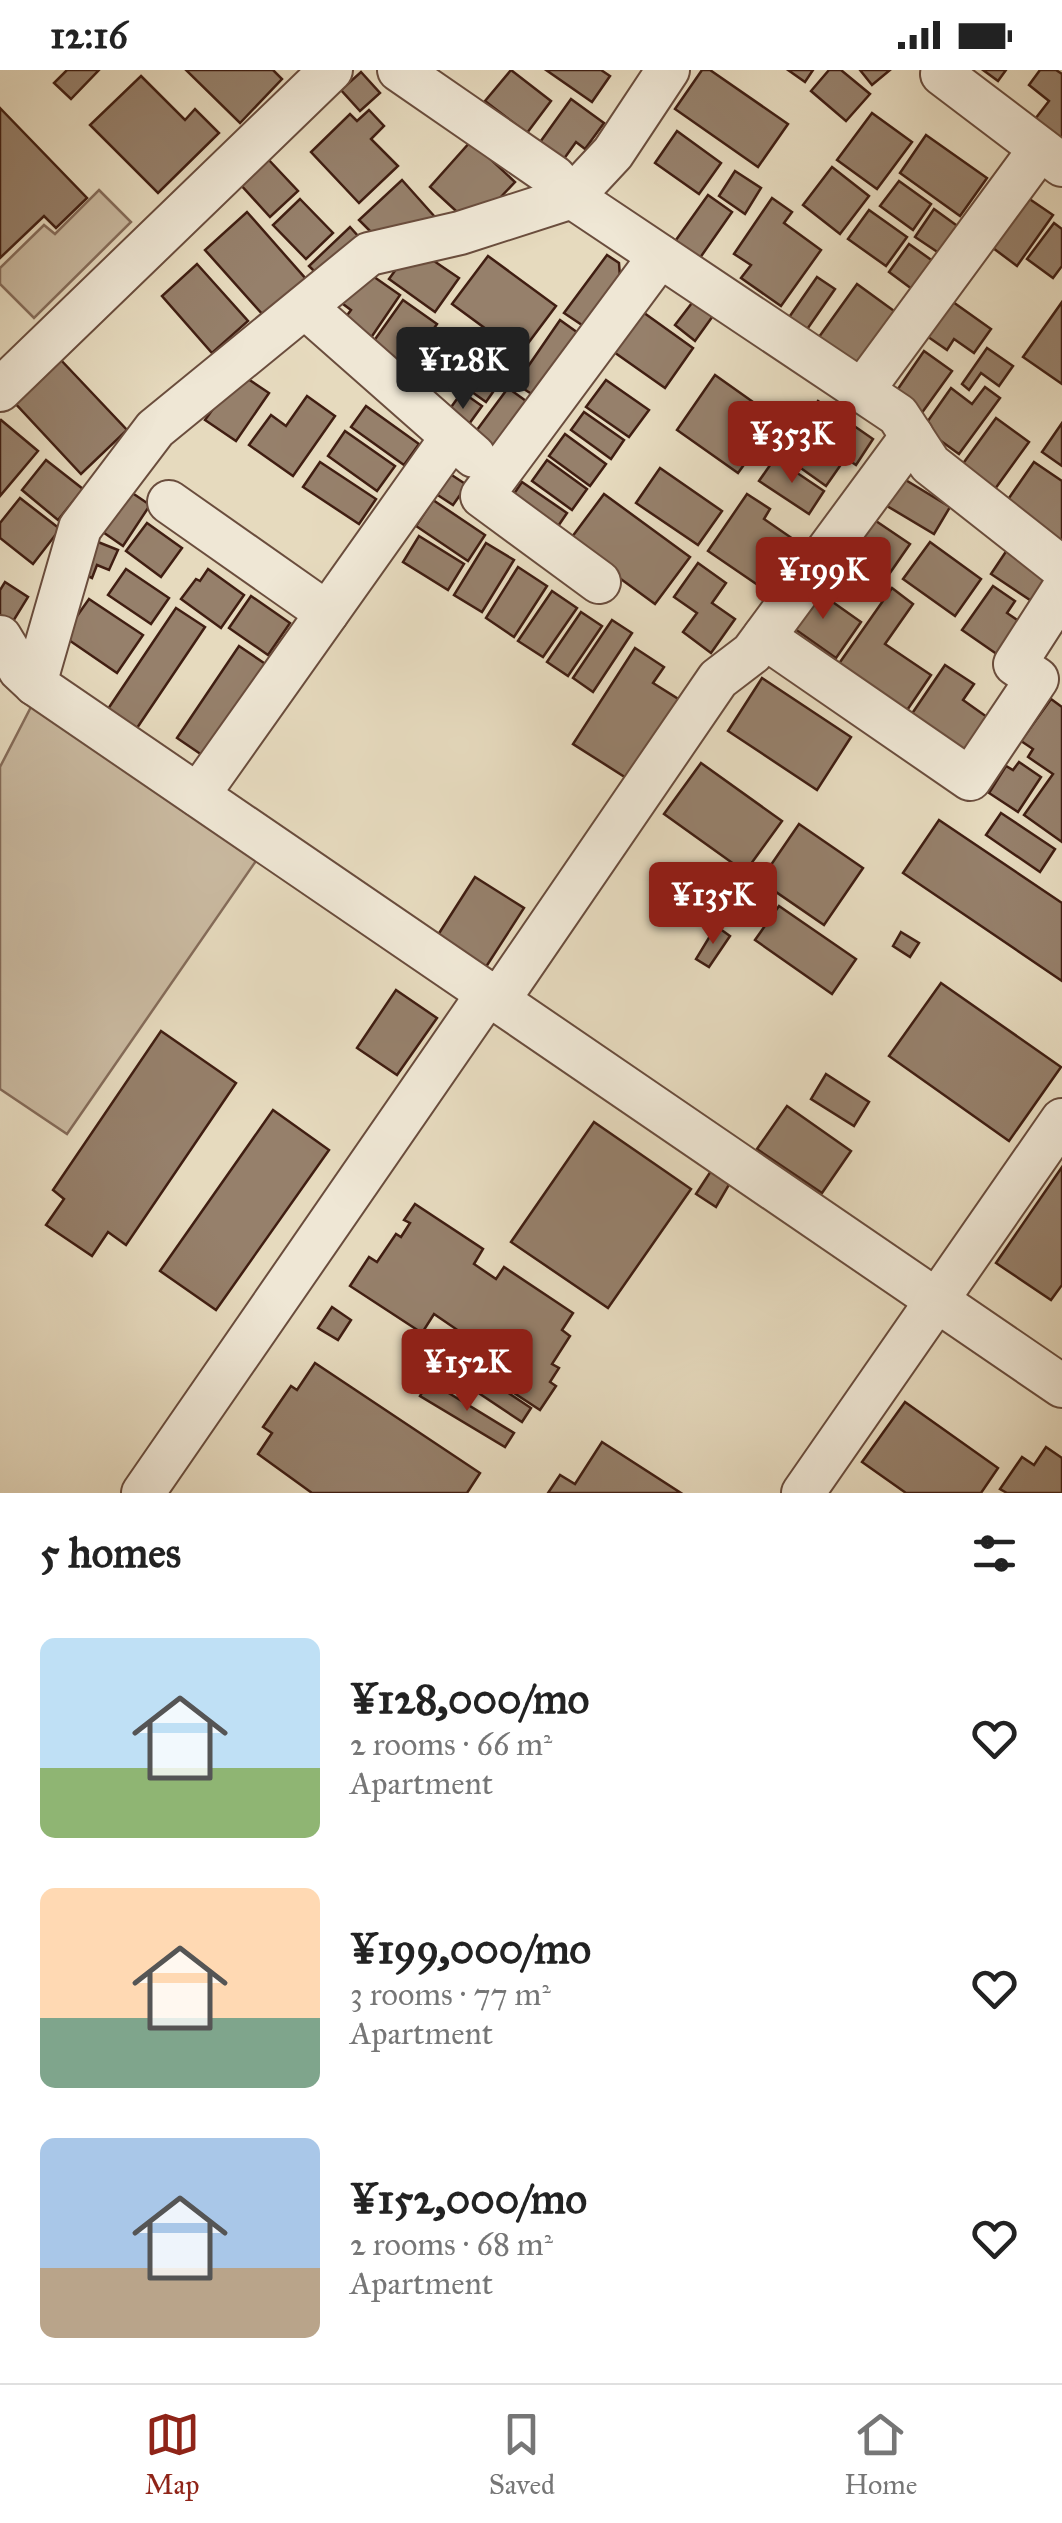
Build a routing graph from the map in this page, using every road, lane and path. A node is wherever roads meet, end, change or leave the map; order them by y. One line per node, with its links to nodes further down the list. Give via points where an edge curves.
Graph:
1 (331, 70): 9 (street)
2 (400, 70): 6 (street, via 554,176)
3 (668, 70): 6 (street, via 613,153)
4 (942, 74): 5 (street)
5 (1051, 157): 10 (street)
6 (572, 197): 7 (street); 8 (street, via 369,254)
7 (660, 256): 10 (street); 13 (street)
8 (305, 307): 12 (street); 21 (street, via 155,429 80,528)
9 (0, 390)
10 (862, 391): 11 (street, via 898,415)
11 (912, 436): 15 (street, via 930,464); 20 (street)
12 (452, 437): 13 (street); 18 (street)
13 (496, 476): 16 (street, via 482,496)
14 (170, 502): 18 (street)
15 (1062, 568)
16 (599, 582)
17 (1062, 591): 20 (street, via 1015,664 1037,679 970,779)
18 (328, 614): 22 (street)
19 (0, 637): 21 (street)
20 (764, 637): 23 (street, via 718,679)
21 (35, 684): 22 (street)
22 (198, 795): 23 (street)
23 (494, 996): 25 (street); 27 (street)
24 (1062, 1120): 25 (street)
25 (936, 1299): 26 (street); 28 (street)
26 (1062, 1386)
27 (143, 1493)
28 (802, 1493)

